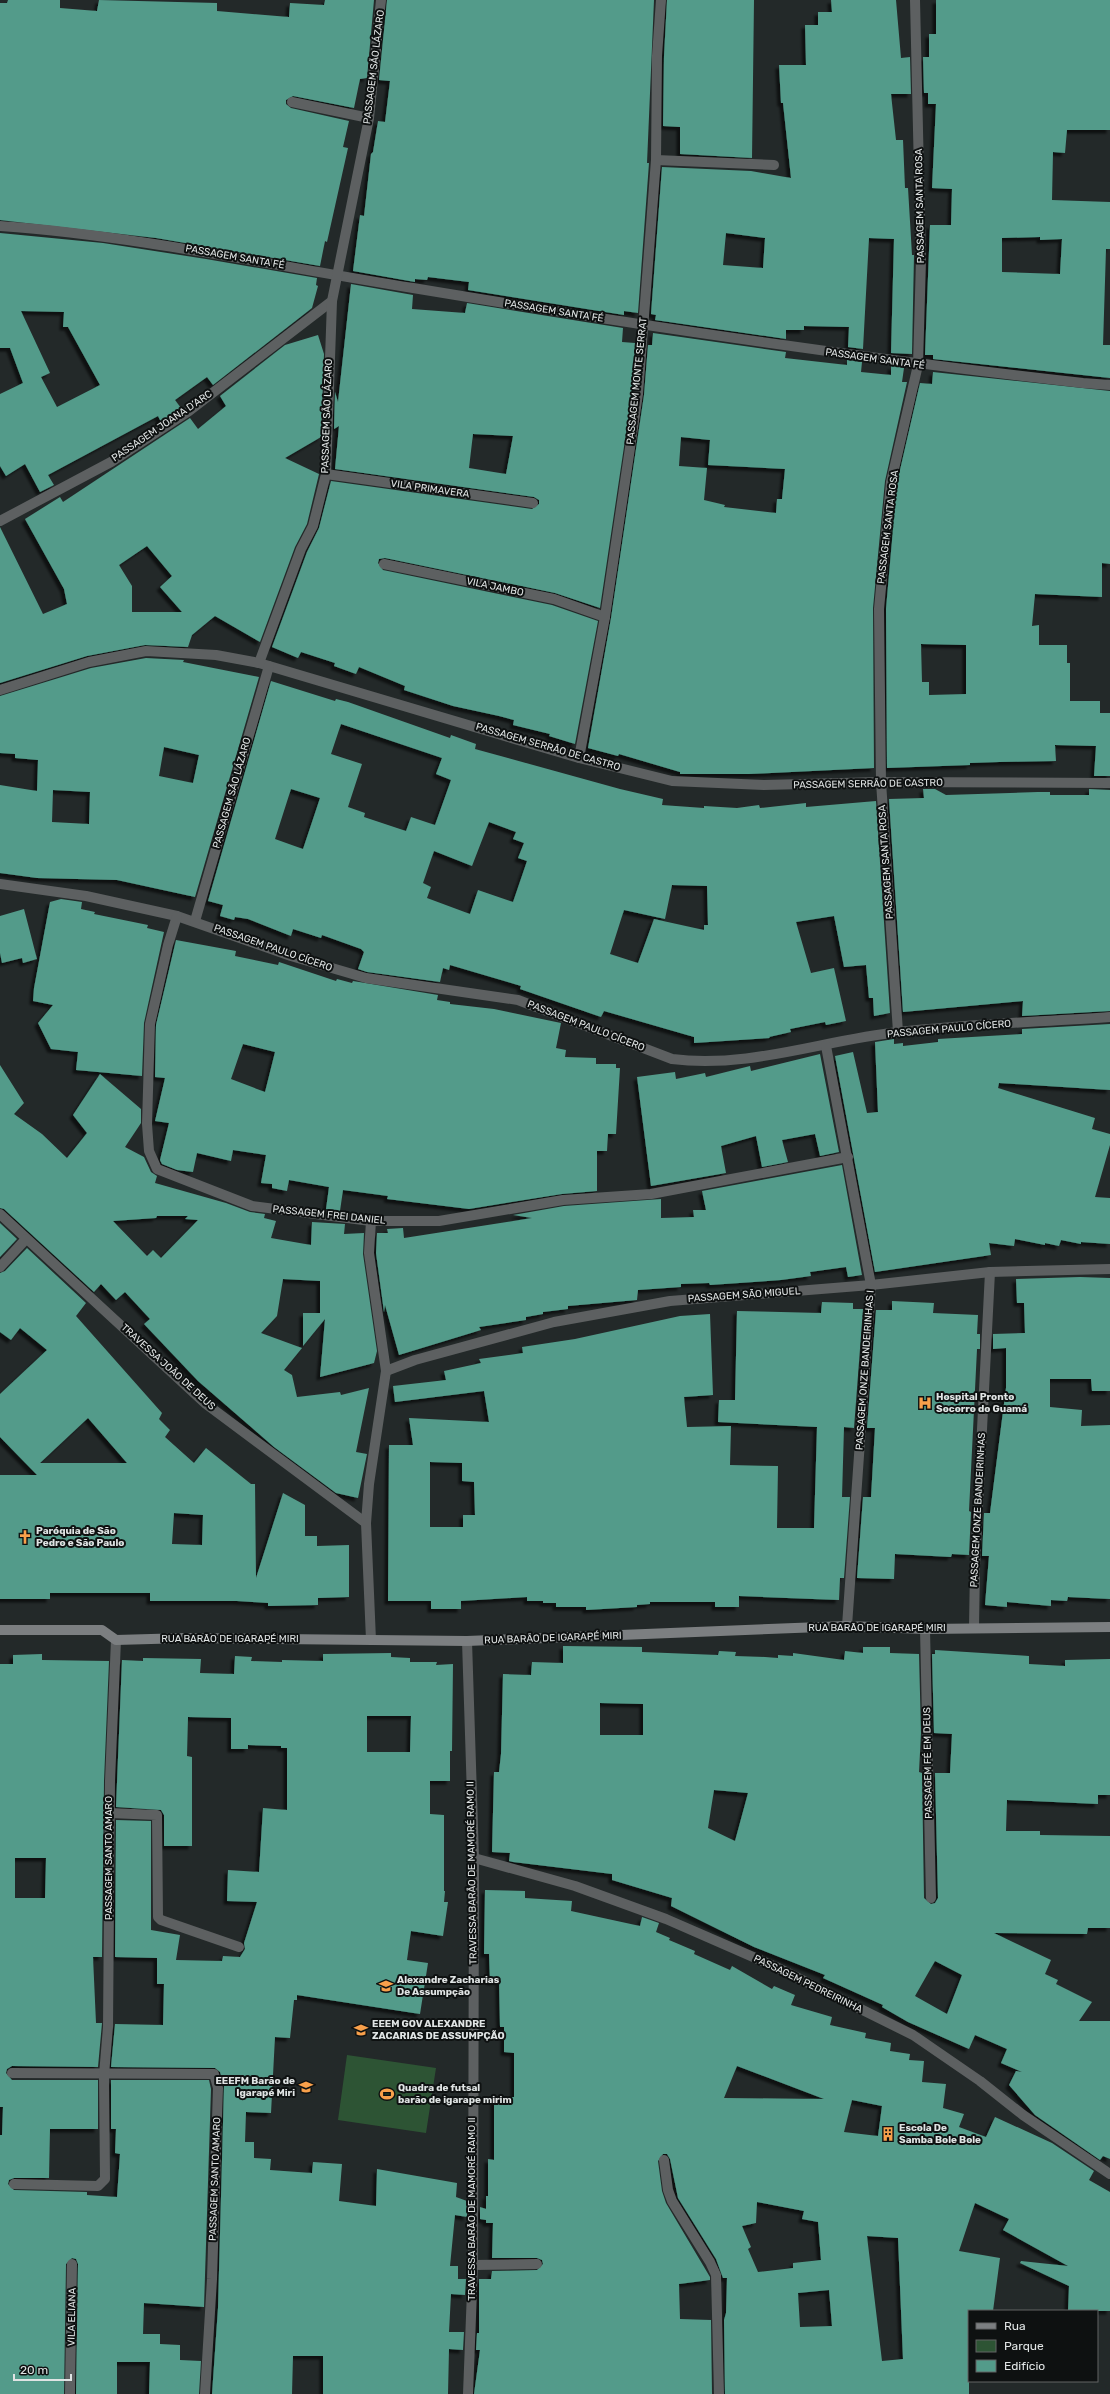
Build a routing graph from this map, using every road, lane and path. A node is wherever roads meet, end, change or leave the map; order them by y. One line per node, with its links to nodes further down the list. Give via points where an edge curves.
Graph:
1 (381, 0): 5 (street, PASSAGEM SÃO LÁZARO)
2 (662, 0): 6 (street, PASSAGEM MONTE SERRAT, via 657,56)
3 (915, 0): 12 (street, PASSAGEM SANTA ROSA, via 921,252)
4 (292, 102): 5 (street)
5 (369, 118): 9 (street, PASSAGEM SÃO LÁZARO)
6 (656, 160): 7 (street); 11 (street, PASSAGEM MONTE SERRAT)
7 (774, 165)
8 (0, 226): 9 (street, PASSAGEM SANTA FÉ, via 116,237)
9 (336, 276): 10 (street); 11 (street, PASSAGEM SANTA FÉ)
10 (332, 301): 14 (street, PASSAGEM SÃO LÁZARO); 16 (street, PASSAGEM JOANA D’ARC, via 189,410 111,462)
11 (644, 326): 12 (street, PASSAGEM SANTA FÉ); 18 (street, PASSAGEM MONTE SERRAT, via 638,394)
12 (918, 365): 13 (street, PASSAGEM SANTA FÉ); 23 (street, PASSAGEM SANTA ROSA, via 892,482 878,609)
13 (1110, 384)
14 (326, 474): 15 (street, VILA PRIMAVERA); 19 (street, PASSAGEM SÃO LÁZARO, via 313,526 301,549)
15 (533, 503)
16 (0, 522)
17 (384, 564): 18 (street, VILA JAMBO, via 554,599)
18 (605, 617): 22 (street, PASSAGEM MONTE SERRAT)
19 (258, 663): 20 (street, PASSAGEM SERRÃO DE CASTRO); 21 (street, PASSAGEM SERRÃO DE CASTRO, via 216,655 146,651 89,662)
20 (269, 666): 22 (street, PASSAGEM SERRÃO DE CASTRO); 27 (street, PASSAGEM SÃO LÁZARO)
21 (0, 690)
22 (579, 758): 23 (street, PASSAGEM SERRÃO DE CASTRO, via 672,781 764,785)
23 (881, 782): 24 (street, PASSAGEM SERRÃO DE CASTRO); 29 (street, PASSAGEM SANTA ROSA)
24 (1110, 782)
25 (0, 884): 26 (street, PASSAGEM PAULO CÍCERO, via 93,898)
26 (177, 916): 27 (street, PASSAGEM PAULO CÍCERO); 33 (street, PASSAGEM FREI DANIEL, via 150,1024 147,1124 149,1151 157,1169 252,1206)
27 (195, 921): 30 (street, PASSAGEM PAULO CÍCERO, via 291,956 366,978 518,1000 576,1020 672,1059 721,1062)
28 (1110, 1016): 29 (street, PASSAGEM PAULO CÍCERO)
29 (898, 1032): 30 (street, PASSAGEM PAULO CÍCERO)
30 (826, 1046): 31 (street, PASSAGEM ONZE BANDEIRINHAS I)
31 (848, 1157): 33 (street, PASSAGEM FREI DANIEL, via 651,1194 563,1200 440,1221); 38 (street, PASSAGEM ONZE BANDEIRINHAS I)
32 (0, 1214): 34 (street, TRAVESSA JOÃO DE DEUS)
33 (371, 1221): 39 (street, via 369,1253)
34 (26, 1239): 35 (street); 40 (street, TRAVESSA JOÃO DE DEUS, via 206,1404)
35 (0, 1267)
36 (1110, 1269): 37 (street, PASSAGEM SÃO MIGUEL)
37 (990, 1272): 38 (street, PASSAGEM SÃO MIGUEL); 42 (street, PASSAGEM ONZE BANDEIRINHAS)
38 (871, 1285): 39 (street, PASSAGEM SÃO MIGUEL, via 692,1299 633,1307 554,1322 415,1360); 41 (street, PASSAGEM ONZE BANDEIRINHAS I)
39 (386, 1371): 40 (street, via 369,1484)
40 (366, 1523): 47 (street)
41 (847, 1626): 44 (main road, RUA BARÃO DE IGARAPÉ MIRI); 48 (main road, RUA BARÃO DE IGARAPÉ MIRI)
42 (974, 1627): 43 (main road, RUA BARÃO DE IGARAPÉ MIRI); 44 (main road, RUA BARÃO DE IGARAPÉ MIRI)
43 (1110, 1627)
44 (925, 1628): 51 (street, PASSAGEM FÉ EM DEUS)
45 (0, 1630): 46 (main road, via 102,1630)
46 (116, 1640): 47 (main road, RUA BARÃO DE IGARAPÉ MIRI); 49 (street, PASSAGEM SANTO AMARO)
47 (371, 1640): 48 (main road, RUA BARÃO DE IGARAPÉ MIRI)
48 (468, 1641): 50 (street, TRAVESSA BARÃO DE MAMORÉ RAMO II)
49 (110, 1812): 52 (street, via 157,1815 158,1917); 54 (street, PASSAGEM SANTO AMARO, via 108,2027)
50 (474, 1858): 56 (street, PASSAGEM PEDREIRINHA, via 575,1886 666,1920 776,1967 913,2035); 60 (street, TRAVESSA BARÃO DE MAMORÉ RAMO II)
51 (931, 1898)
52 (239, 1946)
53 (12, 2073): 54 (street, PASSAGEM SANTO AMARO)
54 (104, 2075): 57 (street, PASSAGEM SANTO AMARO, via 103,2183 98,2186); 62 (street, PASSAGEM SANTO AMARO, via 214,2074 217,2080 212,2279)
55 (664, 2160): 64 (street, via 672,2201 716,2275)
56 (1110, 2174)
57 (14, 2184)
58 (72, 2264): 61 (street, VILA ELIANA)
59 (537, 2264): 60 (street)
60 (473, 2265): 63 (street, TRAVESSA BARÃO DE MAMORÉ RAMO II)
61 (70, 2394)
62 (205, 2394)
63 (468, 2394)
64 (719, 2394)

